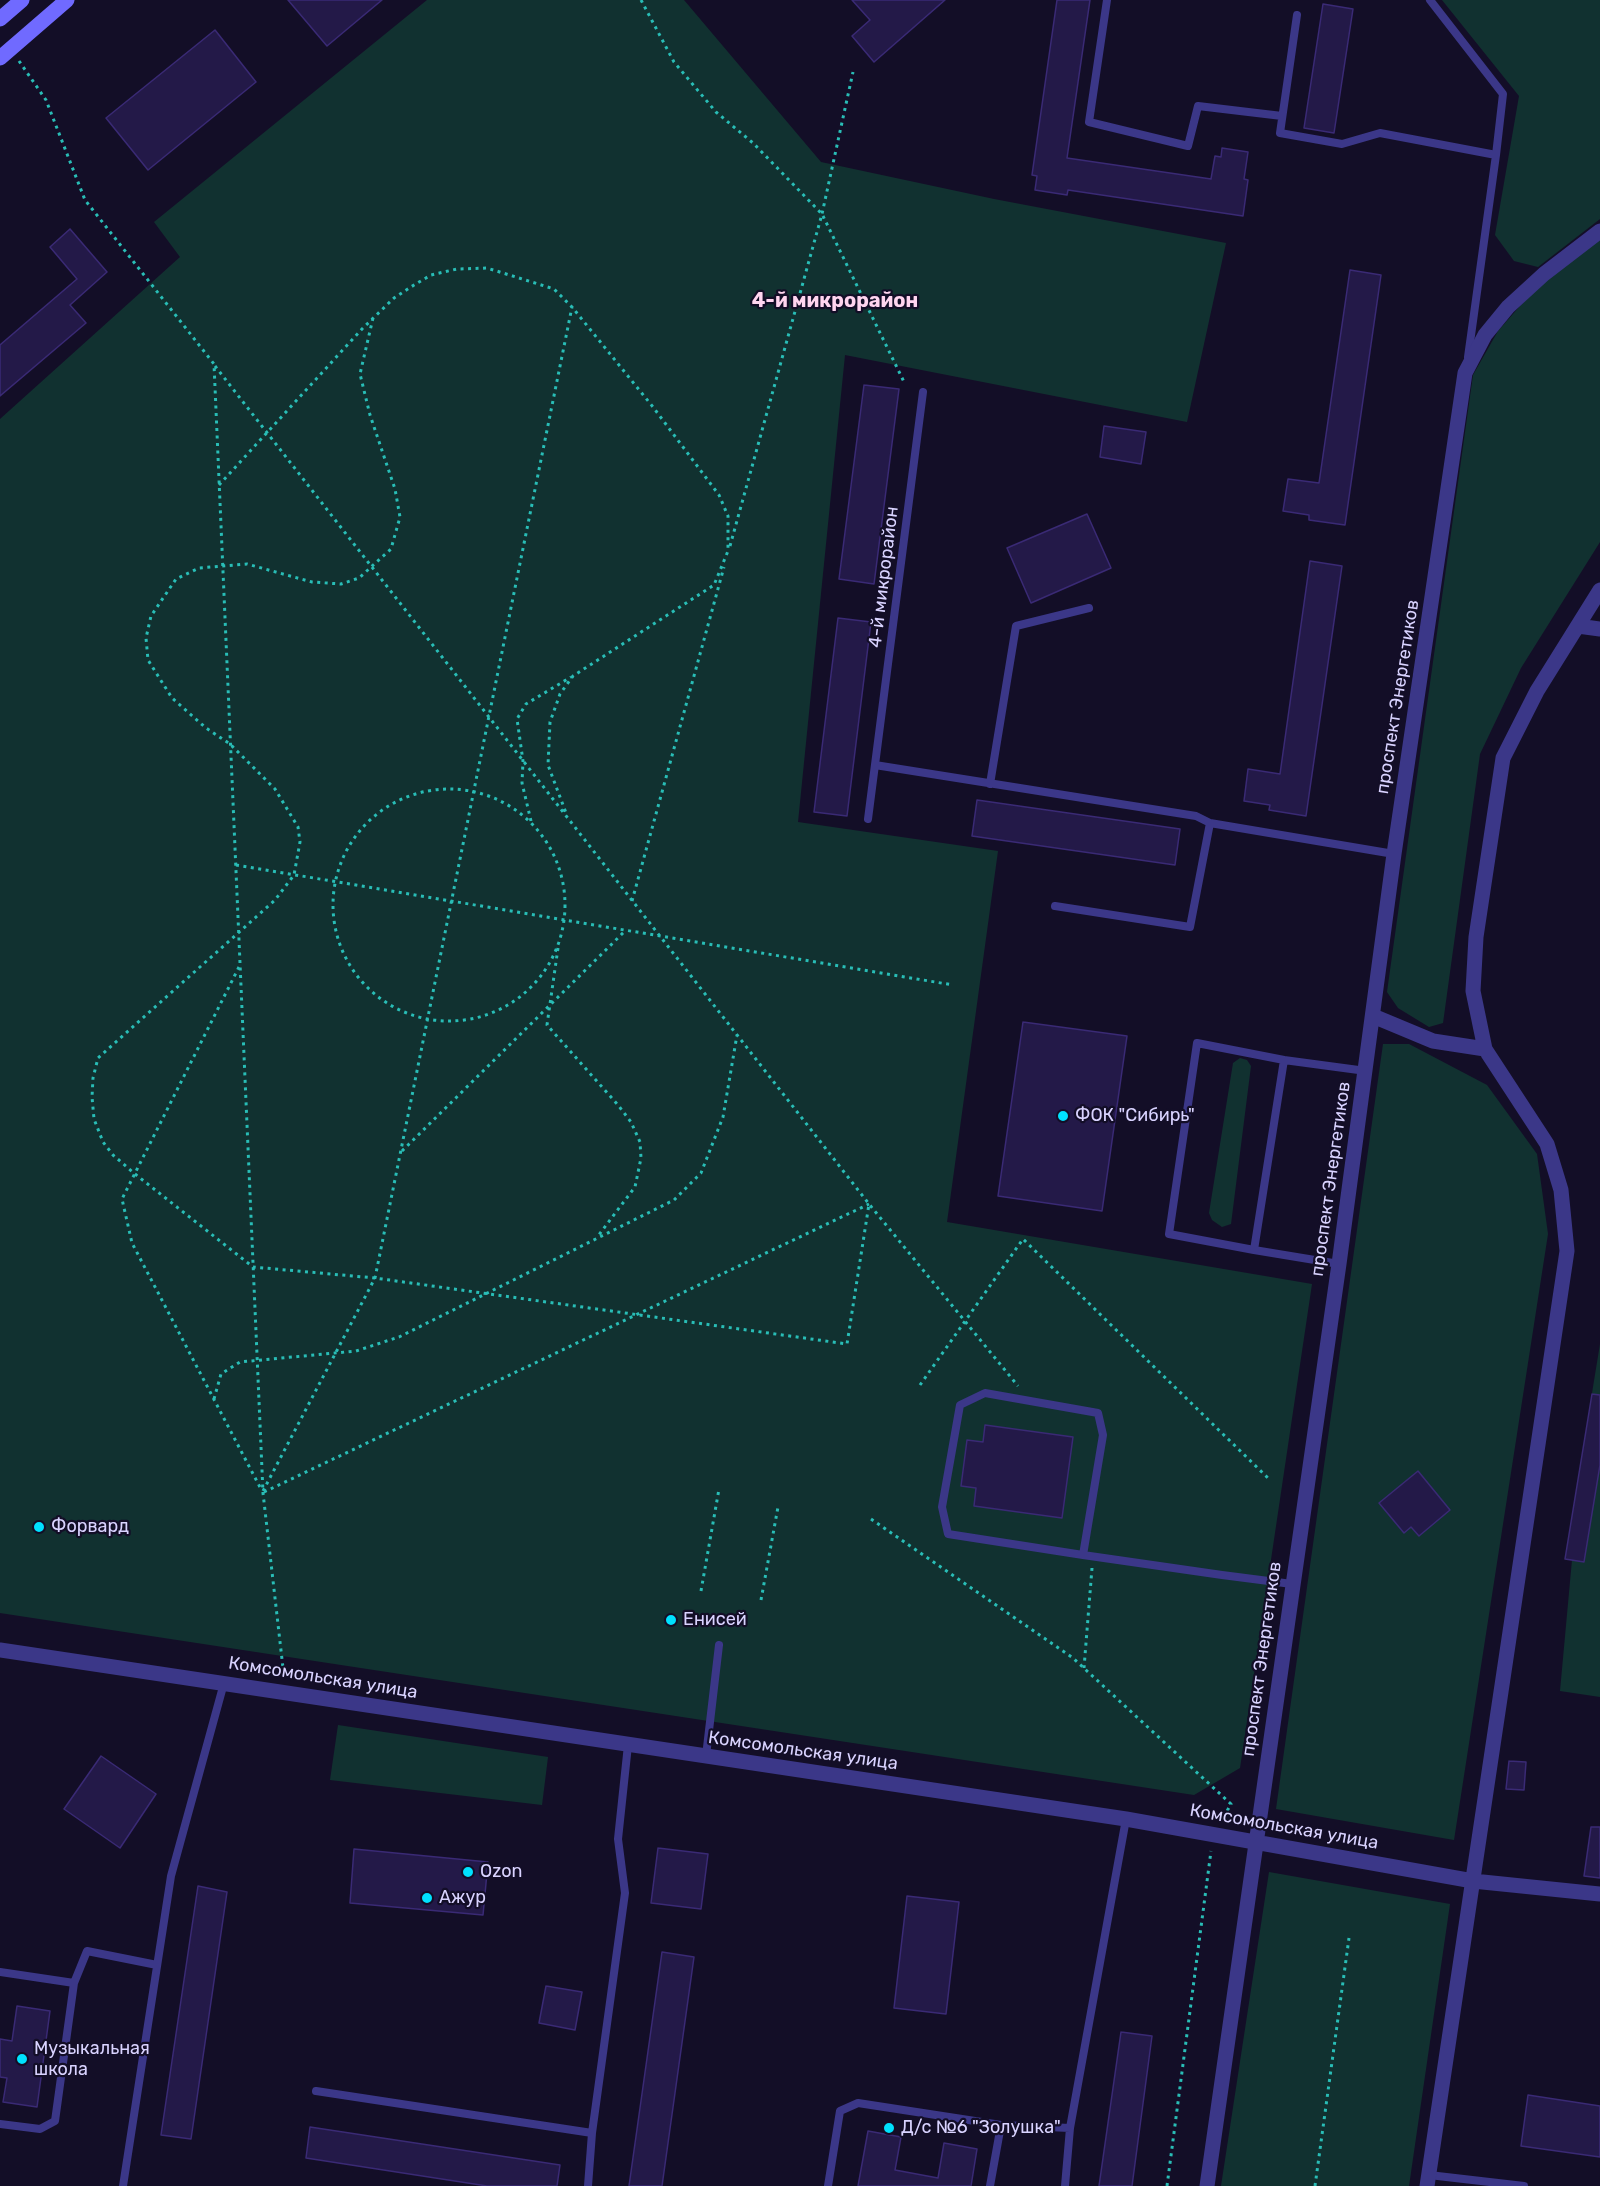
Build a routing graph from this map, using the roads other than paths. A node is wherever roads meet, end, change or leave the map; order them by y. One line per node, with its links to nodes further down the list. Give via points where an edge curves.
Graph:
1 (22, 0): 6 (main road)
2 (67, 0): 7 (main road)
3 (1107, 0): 8 (lane, via 1089,122 1188,146 1198,106)
4 (1430, 0): 9 (lane, via 1503,94)
5 (1297, 15): 8 (lane)
6 (0, 19)
7 (0, 58)
8 (1282, 116): 9 (lane, via 1280,133 1290,135 1342,144 1380,133)
9 (1496, 155): 11 (lane)
10 (1600, 231): 11 (street, проспект Энергетиков, via 1508,307 1485,335)
11 (1466, 374): 21 (street, проспект Энергетиков)
12 (924, 392): 17 (lane, 4-й микрорайон)
13 (1600, 590): 15 (street)
14 (1089, 608): 18 (lane, via 1016,626)
15 (1578, 626): 16 (street); 24 (street, via 1537,691 1503,758 1476,937 1473,991)
16 (1600, 629)
17 (875, 765): 18 (lane); 19 (lane, 4-й микрорайон)
18 (990, 784): 20 (lane, via 1196,816)
19 (868, 819)
20 (1210, 823): 21 (lane); 22 (lane, via 1190,927)
21 (1394, 855): 23 (street, проспект Энергетиков)
22 (1055, 906)
23 (1373, 1016): 24 (street, via 1433,1041); 26 (street, проспект Энергетиков)
24 (1485, 1049): 38 (street, via 1547,1144 1561,1190 1567,1251)
25 (1284, 1060): 26 (lane); 27 (lane); 27 (lane, via 1197,1043 1169,1234)
26 (1366, 1071): 28 (street, проспект Энергетиков)
27 (1254, 1250): 28 (lane)
28 (1339, 1264): 30 (street, проспект Энергетиков)
29 (1083, 1555): 29 (lane, via 948,1534 942,1507 960,1405 985,1393 1098,1413 1103,1435); 30 (lane)
30 (1292, 1584): 37 (street, проспект Энергетиков)
31 (719, 1646): 35 (lane)
32 (0, 1650): 33 (street, Комсомольская улица)
33 (224, 1683): 34 (street, Комсомольская улица); 40 (lane, via 171,1876)
34 (628, 1745): 35 (street, Комсомольская улица); 47 (lane, via 618,1839 625,1893)
35 (706, 1756): 36 (street, Комсомольская улица)
36 (1126, 1819): 37 (street, Комсомольская улица); 46 (lane)
37 (1255, 1840): 38 (street, Комсомольская улица); 54 (street, проспект Энергетиков)
38 (1473, 1881): 39 (street, Комсомольская улица); 48 (street)
39 (1600, 1894)
40 (157, 1965): 42 (lane, via 87,1951); 49 (lane)
41 (0, 1972): 42 (lane)
42 (74, 1983): 44 (lane, via 55,2121 40,2129)
43 (316, 2091): 47 (lane)
44 (0, 2124)
45 (1001, 2125): 46 (lane); 51 (lane, via 858,2103 840,2110); 52 (lane)
46 (1070, 2128): 53 (lane)
47 (592, 2133): 50 (lane)
48 (1428, 2180): 55 (lane)
49 (123, 2186)
50 (588, 2186)
51 (828, 2186)
52 (990, 2186)
53 (1065, 2186)
54 (1207, 2186)
55 (1524, 2186)

